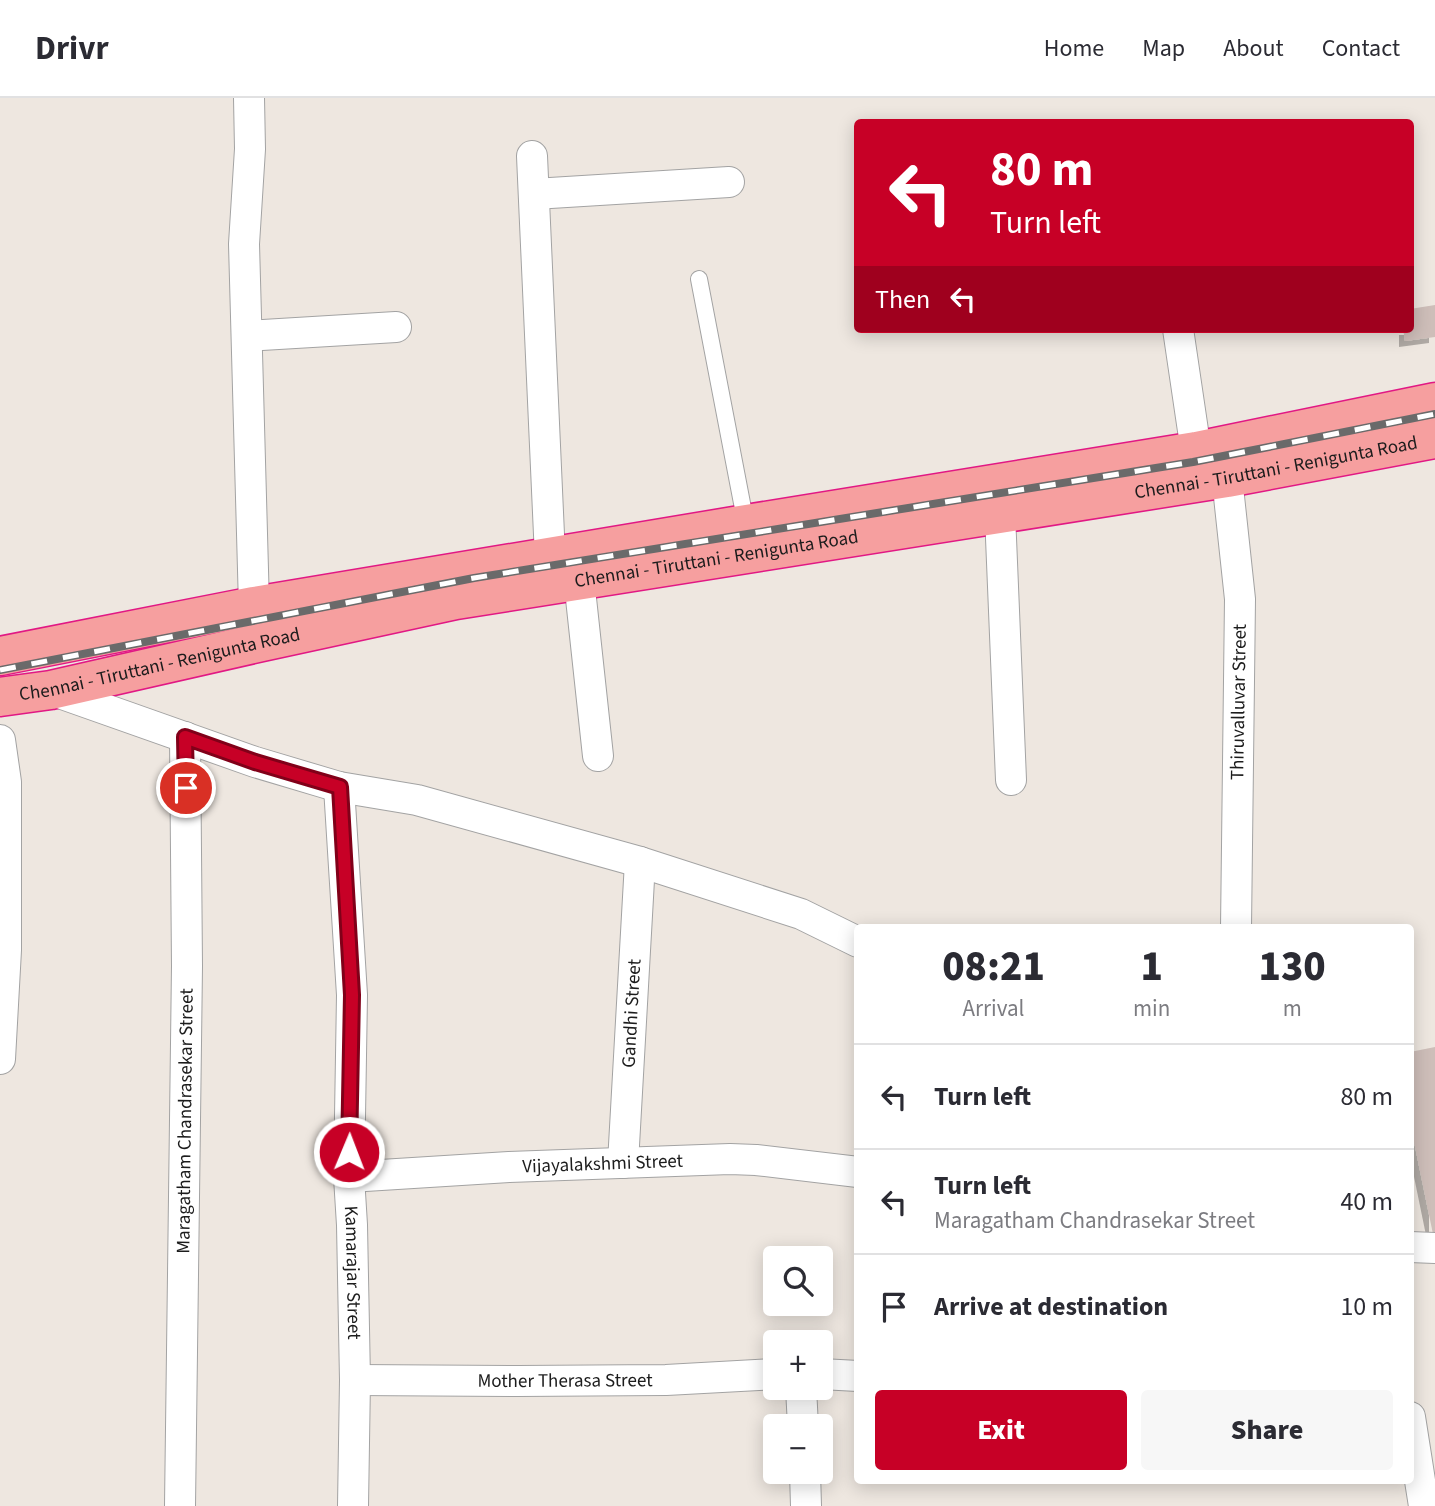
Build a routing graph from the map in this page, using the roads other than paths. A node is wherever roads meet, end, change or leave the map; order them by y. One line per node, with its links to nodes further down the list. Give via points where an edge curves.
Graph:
1 (249, 98): 8 (street, via 244,244)
2 (533, 156): 4 (street)
3 (729, 182): 4 (street)
4 (534, 194): 16 (street)
5 (699, 279): 15 (lane)
6 (396, 327): 8 (street)
7 (1179, 333): 11 (street)
8 (247, 336): 18 (street)
9 (1435, 402): 11 (highway, Chennai - Tiruttani - Renigunta Road)
10 (1435, 439): 13 (highway, Chennai - Tiruttani - Renigunta Road)
11 (1196, 451): 12 (highway, Chennai - Tiruttani - Renigunta Road)
12 (1139, 476): 13 (highway, Chennai - Tiruttani - Renigunta Road); 14 (highway, Chennai - Tiruttani - Renigunta Road); 15 (highway, Chennai - Tiruttani - Renigunta Road)
13 (1227, 478): 28 (street, Thiruvalluvar Street, via 1240,599)
14 (1000, 514): 17 (highway, Chennai - Tiruttani - Renigunta Road); 25 (street)
15 (746, 524): 16 (highway, Chennai - Tiruttani - Renigunta Road)
16 (550, 557): 18 (highway, Chennai - Tiruttani - Renigunta Road)
17 (579, 580): 20 (highway, Chennai - Tiruttani - Renigunta Road, via 456,600); 24 (street)
18 (254, 606): 19 (highway, Chennai - Tiruttani - Renigunta Road)
19 (0, 656)
20 (51, 690): 21 (highway, Chennai - Tiruttani - Renigunta Road); 22 (street)
21 (0, 697)
22 (185, 737): 26 (street); 42 (street, Maragatham Chandrasekar Street)
23 (0, 740): 30 (street, via 6,782 6,950)
24 (598, 756)
25 (1011, 780)
26 (340, 787): 27 (street, via 417,800); 33 (street, Kamarajar Street, via 352,995)
27 (640, 862): 29 (street, via 801,914); 31 (street, Gandhi Street)
28 (1236, 924)
29 (854, 940)
30 (0, 1059)
31 (623, 1163): 32 (street, Vijayalakshmi Street, via 730,1159); 33 (street, Vijayalakshmi Street)
32 (854, 1172)
33 (349, 1177): 39 (street, Kamarajar Street)
34 (1414, 1247): 35 (street)
35 (1435, 1248)
36 (763, 1375): 39 (street, Mother Therasa Street, via 666,1380)
37 (833, 1375): 38 (street)
38 (854, 1376)
39 (355, 1380): 43 (street, Kamarajar Street)
40 (1414, 1442): 45 (street)
41 (805, 1484): 44 (street)
42 (180, 1506)
43 (353, 1506)
44 (806, 1506)
45 (1424, 1506)

